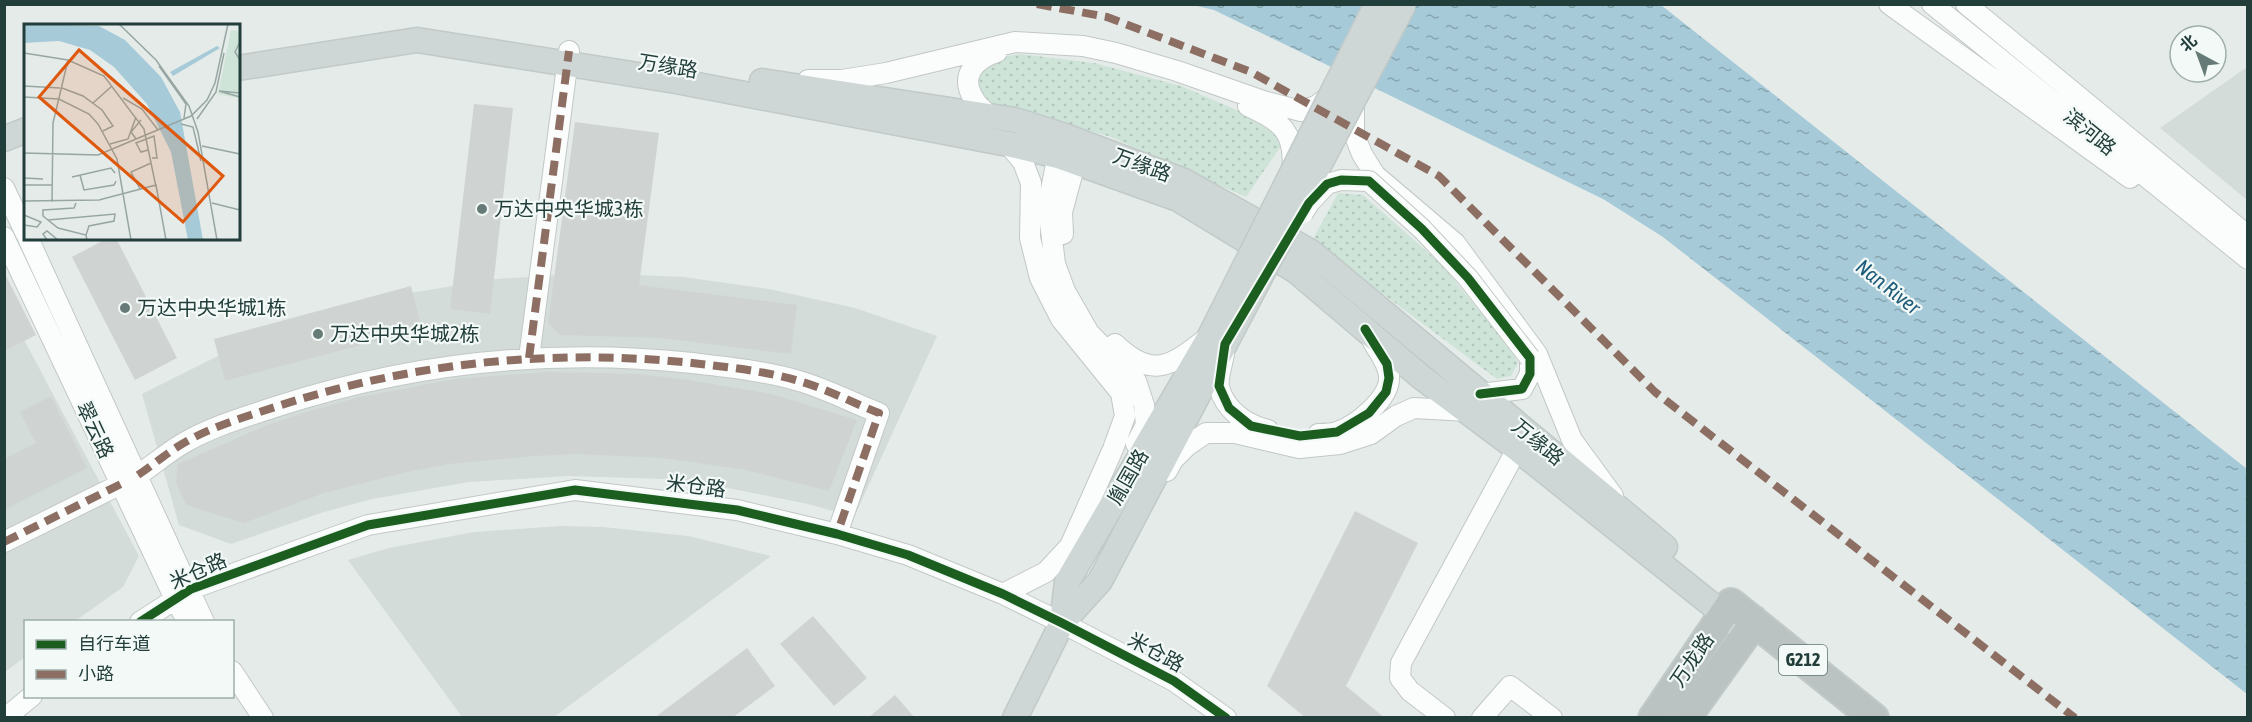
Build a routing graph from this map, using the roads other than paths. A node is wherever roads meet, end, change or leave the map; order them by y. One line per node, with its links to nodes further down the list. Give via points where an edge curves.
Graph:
1 (1377, 4): 11 (main road, bridge)
2 (1404, 4): 11 (main road, bridge)
3 (1889, 4): 21 (street, via 2118,171)
4 (1932, 4): 21 (street, 滨河路)
5 (1966, 4): 23 (street, 滨河路)
6 (240, 54): 7 (main road, 万缘路, via 417,26)
7 (568, 57): 9 (main road, 万缘路, via 417,40); 10 (main road, 万缘路); 15 (main road, 万缘路); 30 (street)
8 (1114, 57): 10 (street, via 1083,46 1015,42 886,74 842,80); 11 (street, via 1177,70 1301,111); 12 (street, via 1007,49 982,57 971,70 968,86 974,100); 19 (street, bridge, via 1180,78 1270,116 1288,133 1294,153)
9 (240, 68)
10 (756, 80): 12 (main road, 万缘路)
11 (1344, 97): 19 (main road, bridge); 28 (main road, bridge); 29 (street, via 1362,154 1376,175 1455,243)
12 (991, 117): 17 (main road, 万缘路, via 1015,120)
13 (24, 131): 14 (main road)
14 (4, 139)
15 (1008, 144): 17 (main road, 万缘路); 40 (street, via 1023,162 1031,183 1030,238 1040,278 1061,319 1121,393 1125,416 1070,546 1046,572)
16 (24, 146): 18 (main road)
17 (1069, 149): 27 (main road, 万缘路, via 1178,199 1296,271); 28 (street, via 1062,212 1064,256 1095,324 1130,358 1155,367 1177,362); 31 (main road, 万缘路, via 1184,181 1311,252); 38 (street, via 1048,205 1055,264 1089,333 1136,381 1146,425)
18 (4, 153)
19 (1291, 177): 28 (main road, bridge)
20 (4, 188): 22 (street)
21 (2188, 211): 26 (street, 滨河路)
22 (24, 230)
23 (2247, 236)
24 (4, 237): 33 (street, 翠云路)
25 (29, 240): 33 (street, 翠云路)
26 (2247, 259)
27 (1365, 329): 28 (street, via 1387,364 1386,392 1369,413 1337,432 1300,436 1251,426 1229,408 1219,386); 31 (main road, 万缘路, via 1421,377)
28 (1218, 340): 29 (street, bridge, via 1309,203 1326,184 1369,181 1468,278); 37 (main road, 胤国路); 38 (main road, 胤国路)
29 (1533, 356): 31 (street, via 1522,389); 34 (street, via 1572,440)
30 (529, 358): 33 (street, via 419,371 303,398 184,443); 35 (street, via 663,360 755,372 800,381 879,414)
31 (1474, 403): 32 (main road, 万缘路); 34 (main road, 万缘路); 37 (street, via 1414,408 1371,434 1340,444 1299,448 1235,433 1206,433 1173,460)
32 (1517, 449): 41 (main road, 万缘路); 54 (street, via 1401,663 1400,678)
33 (129, 480): 36 (street); 39 (street, 翠云路)
34 (1626, 513): 41 (main road, 万缘路)
35 (837, 534): 39 (street, 米仓路, via 737,510 575,490 368,525); 40 (street, 米仓路, via 908,555)
36 (4, 542)
37 (1100, 581): 45 (main road, 胤国路)
38 (1066, 582): 45 (main road, 胤国路)
39 (183, 594): 42 (street, 米仓路); 43 (street, 翠云路); 44 (street, 翠云路)
40 (1003, 594): 45 (street, 米仓路)
41 (1739, 617): 57 (highway, 万龙路); 58 (highway, 万龙路); 59 (highway, 万缘路 / G212); 60 (highway, 万缘路 / G212)
42 (142, 620)
43 (188, 620)
44 (203, 620)
45 (1062, 623): 52 (main road, 胤国路); 53 (street, 米仓路, via 1174,681)
46 (234, 674): 51 (street)
47 (29, 698): 49 (street)
48 (233, 698): 50 (street)
49 (5, 717)
50 (247, 717)
51 (263, 717)
52 (1015, 717)
53 (1226, 717)
54 (1445, 717)
55 (1482, 717): 56 (street, via 1510,686)
56 (1552, 717)
57 (1653, 717)
58 (1686, 717)
59 (1851, 717)
60 (1874, 717)

